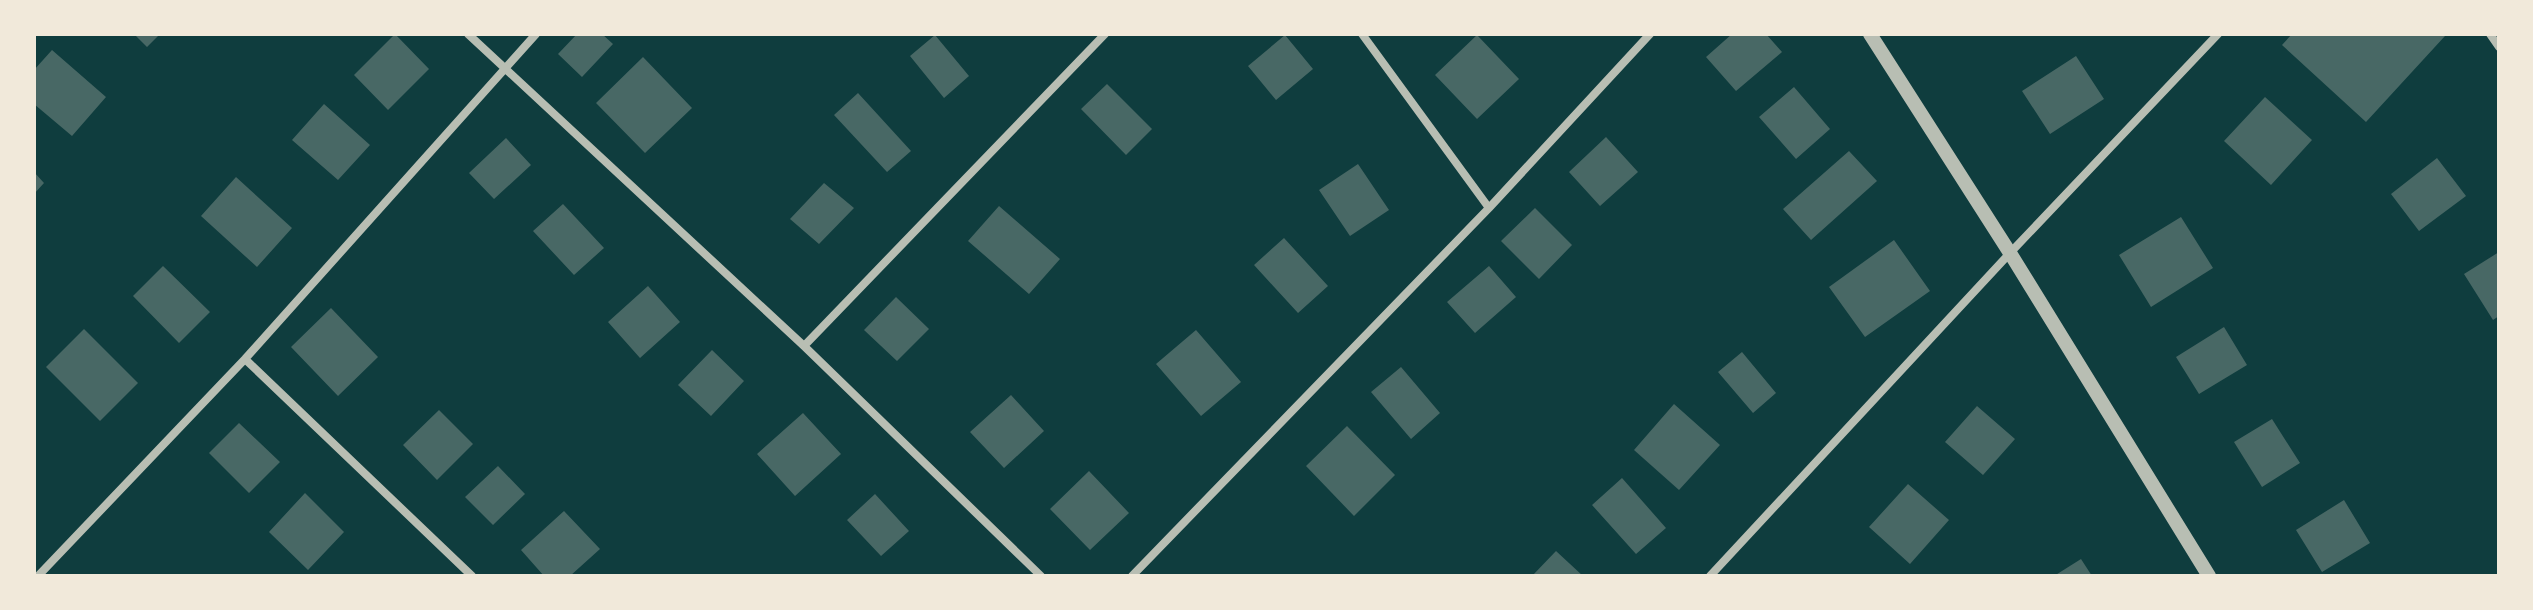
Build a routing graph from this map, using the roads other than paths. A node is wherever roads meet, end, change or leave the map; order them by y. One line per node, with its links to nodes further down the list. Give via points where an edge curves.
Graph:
1 (468, 34): 10 (street)
2 (536, 34): 10 (street)
3 (1105, 34): 13 (street)
4 (1362, 34): 11 (street)
5 (1650, 34): 11 (street)
6 (1870, 34): 12 (street)
7 (2218, 34): 12 (street)
8 (2490, 34): 9 (street)
9 (2499, 47)
10 (506, 66): 13 (street); 14 (street)
11 (1489, 208): 18 (street)
12 (2010, 253): 19 (street); 20 (street)
13 (804, 346): 17 (street)
14 (245, 359): 15 (street); 16 (street)
15 (38, 576)
16 (472, 576)
17 (1041, 576)
18 (1132, 576)
19 (1710, 576)
20 (2209, 576)

